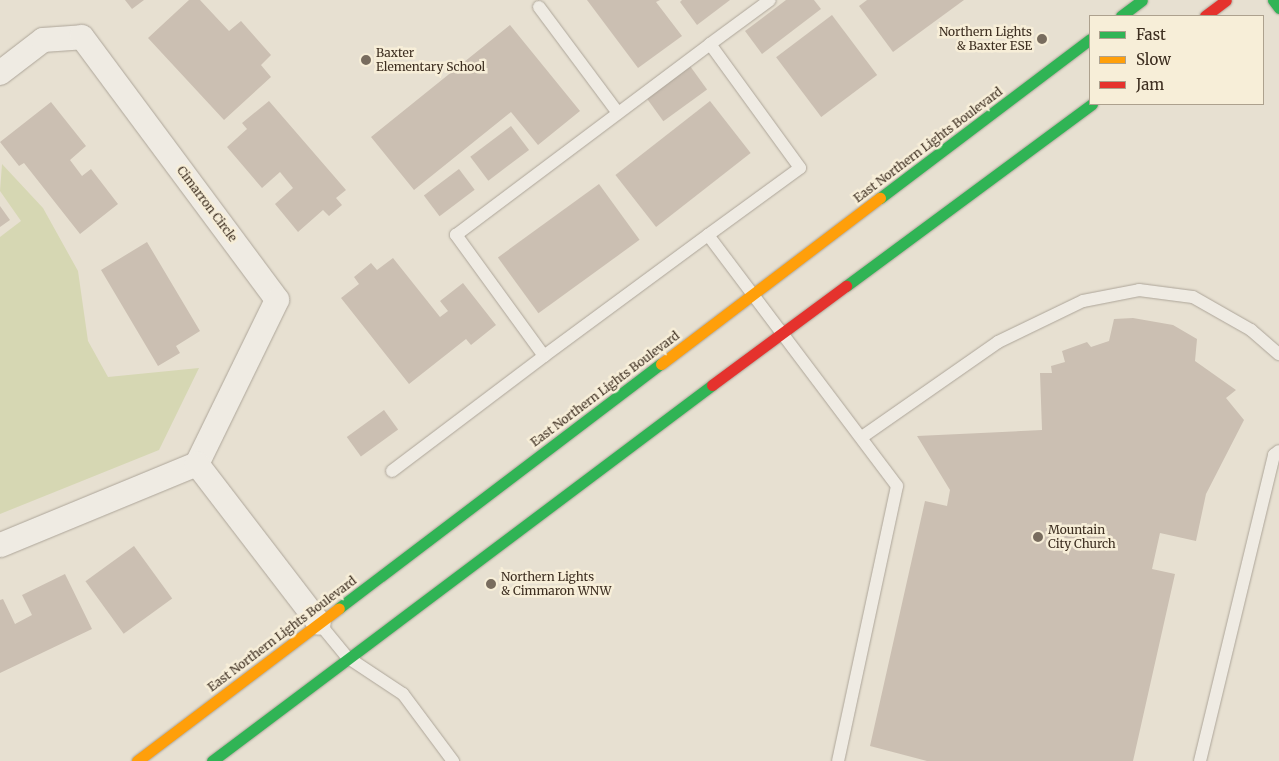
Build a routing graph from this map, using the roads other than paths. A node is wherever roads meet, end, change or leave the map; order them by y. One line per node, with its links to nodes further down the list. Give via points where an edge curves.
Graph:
1 (770, 0): 10 (lane)
2 (1142, 0): 7 (main road)
3 (1226, 0): 8 (main road)
4 (1273, 0): 6 (main road)
5 (539, 7): 13 (lane)
6 (1279, 8)
7 (1122, 15)
8 (1206, 15)
9 (1089, 40): 15 (main road, East Northern Lights Boulevard)
10 (710, 44): 13 (lane); 14 (lane, via 800,168)
11 (0, 73): 21 (street, Cimarron Circle, via 43,40 82,37 277,300)
12 (1091, 105): 16 (main road)
13 (618, 113): 18 (lane, via 456,235)
14 (708, 235): 15 (lane); 18 (lane)
15 (754, 294): 16 (lane); 24 (main road, East Northern Lights Boulevard)
16 (783, 332): 19 (lane); 25 (main road)
17 (1279, 354): 19 (lane, via 1251,330 1193,297 1139,290 1083,301 998,342)
18 (544, 356): 22 (lane)
19 (862, 437): 29 (lane, via 896,486)
20 (1279, 451): 30 (lane, via 1274,455)
21 (198, 464): 23 (street); 24 (street)
22 (392, 472)
23 (0, 545)
24 (318, 623): 25 (lane); 26 (main road, East Northern Lights Boulevard)
25 (347, 657): 27 (main road); 28 (lane, via 403,694)
26 (137, 761)
27 (212, 761)
28 (453, 761)
29 (838, 761)
30 (1200, 761)

